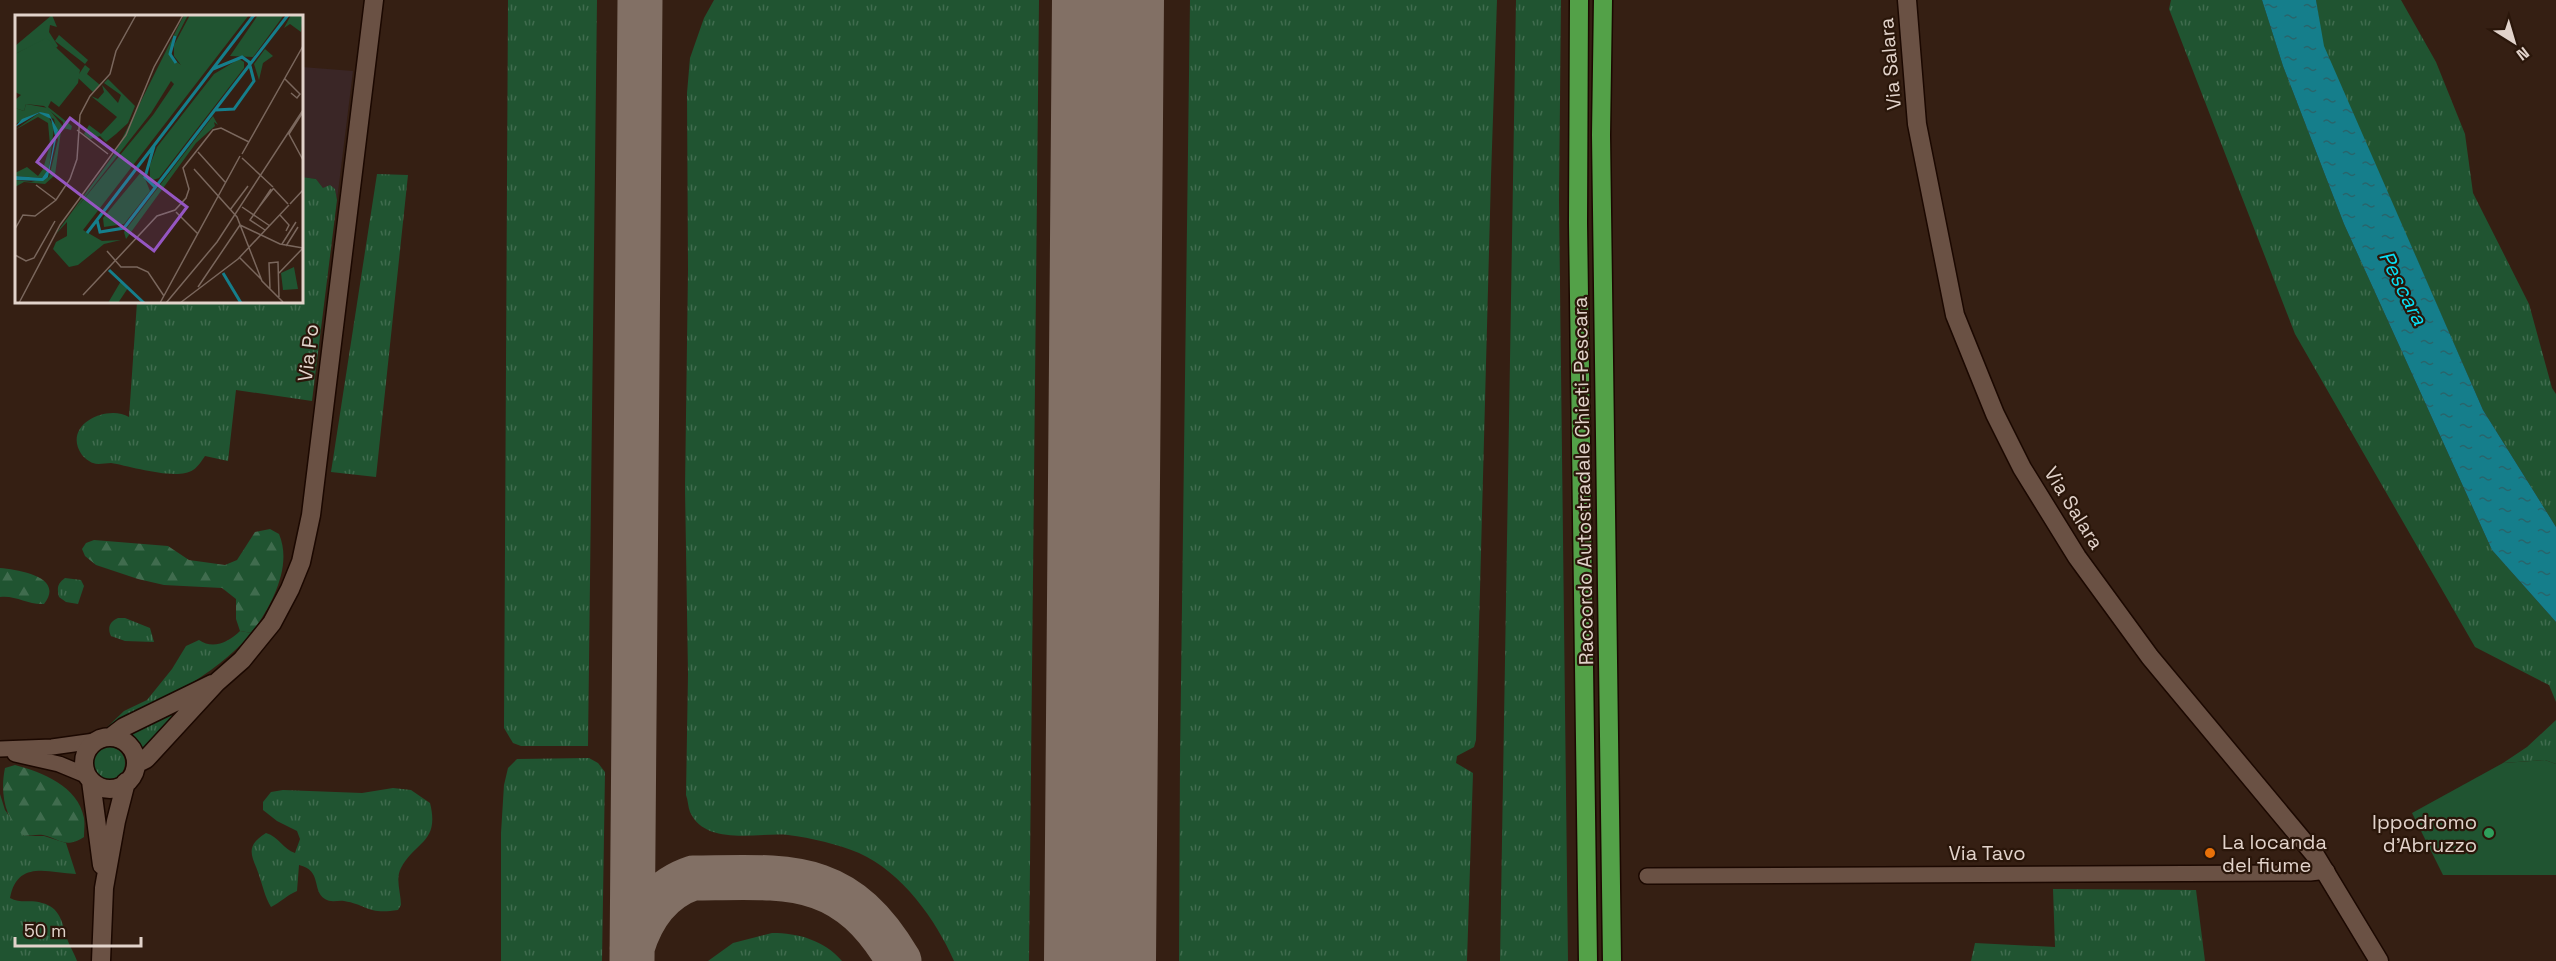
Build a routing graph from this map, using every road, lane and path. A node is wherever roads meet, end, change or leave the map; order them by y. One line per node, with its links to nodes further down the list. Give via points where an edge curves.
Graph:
1 (374, 0): 5 (street, Via Po, via 307,539 290,589 272,623 242,660)
2 (1579, 0): 15 (highway, Raccordo Autostradale Chieti-Pescara, via 1578,222)
3 (1603, 0): 16 (highway, Raccordo Autostradale Chieti-Pescara)
4 (1907, 0): 11 (street, Via Salara, via 1917,124 1955,315 1991,405 2022,468 2108,601)
5 (216, 682): 6 (street, Via Po); 8 (street, Via Po, via 146,759)
6 (103, 739): 7 (street); 8 (street, via 119,738 132,748); 9 (street, via 86,753)
7 (0, 750): 9 (street, via 59,764)
8 (136, 764): 10 (street)
9 (89, 778): 10 (street, via 105,788); 13 (street)
10 (126, 783): 13 (street)
11 (2327, 871): 12 (street, Via Tavo); 17 (street, Via Salara)
12 (1647, 876)
13 (104, 888): 14 (street)
14 (101, 961)
15 (1588, 961)
16 (1611, 961)
17 (2379, 961)

